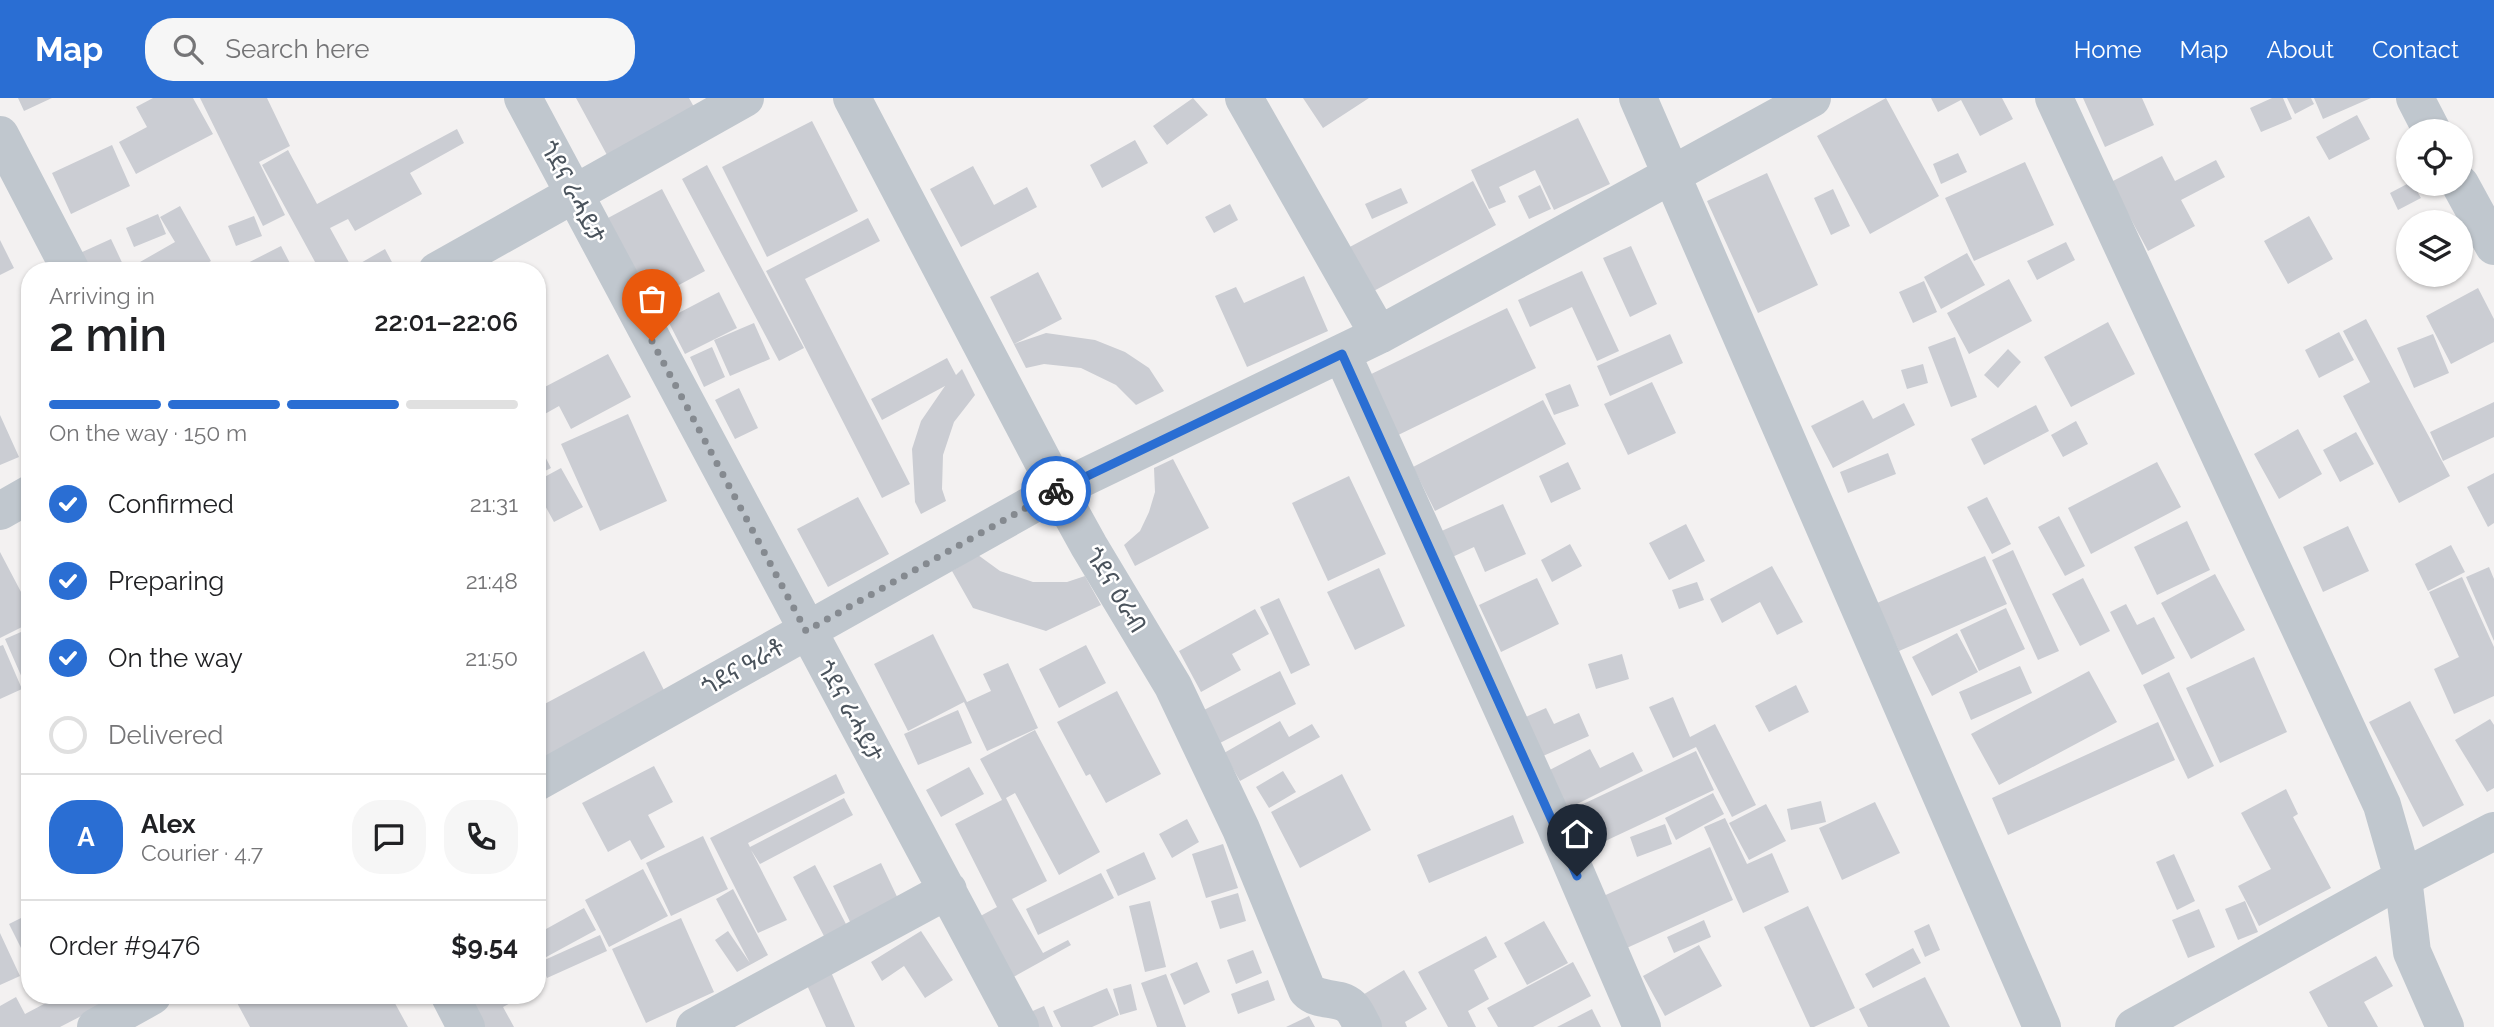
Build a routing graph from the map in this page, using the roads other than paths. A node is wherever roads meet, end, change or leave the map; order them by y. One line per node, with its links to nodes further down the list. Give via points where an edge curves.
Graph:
1 (523, 98): 12 (street, ጎደና ራሓይታ)
2 (746, 98): 12 (street)
3 (852, 98): 19 (street, ጎደና ዕራብ)
4 (1244, 98): 17 (street)
5 (1638, 98): 11 (street)
6 (1812, 98): 11 (street, ጎደና ዓራቶ)
7 (2054, 98): 25 (street, via 2382,806)
8 (2415, 98): 9 (street)
9 (2426, 119)
10 (0, 135): 15 (street)
11 (1672, 174): 17 (street, ጎደና ዓራቶ); 35 (street)
12 (575, 195): 16 (street); 22 (street, ጎደና ራሓይታ)
13 (2467, 196): 14 (street)
14 (2494, 246)
15 (66, 262)
16 (453, 262)
17 (1379, 335): 18 (street, ጎደና ዓራቶ)
18 (1342, 354): 19 (street, ጎደና ዓራቶ); 34 (street)
19 (1058, 490): 22 (street, ጎደና ዓራቶ); 33 (street, ጎደና ዕራብ, via 1173,686 1241,829 1307,990 1317,998 1349,1005)
20 (21, 499): 21 (street)
21 (0, 511)
22 (806, 631): 23 (street, ጎደና ዓራቶ); 26 (street, ጎደና ራሓይታ)
23 (546, 777)
24 (2493, 833): 25 (street)
25 (2403, 878): 36 (street); 37 (street, via 2412,951)
26 (948, 891): 31 (street); 32 (street, ጎደና ራሓይታ)
27 (138, 1004): 29 (street)
28 (454, 1004): 30 (street)
29 (96, 1027)
30 (466, 1027)
31 (695, 1027)
32 (1020, 1027)
33 (1363, 1027)
34 (1642, 1027)
35 (2042, 1027)
36 (2134, 1027)
37 (2445, 1027)

